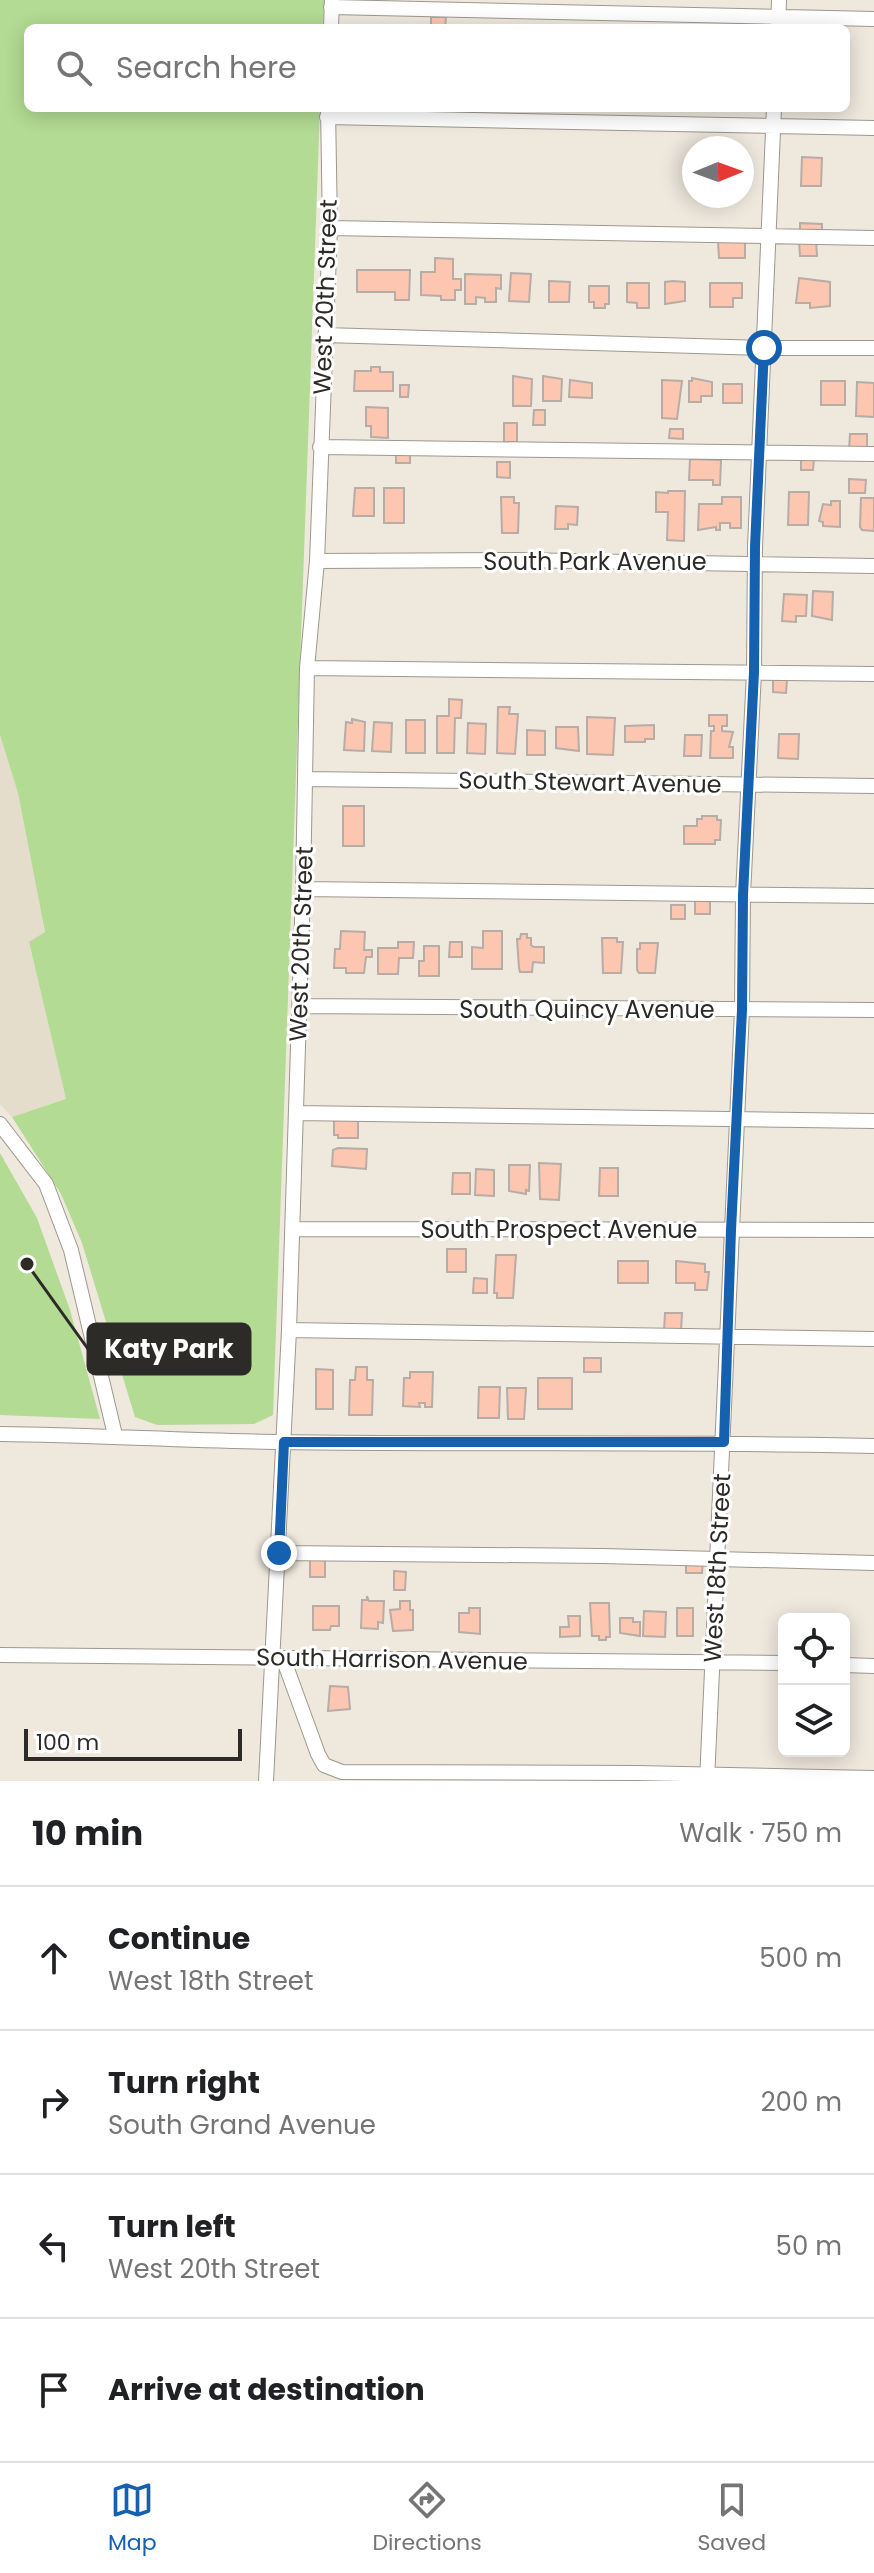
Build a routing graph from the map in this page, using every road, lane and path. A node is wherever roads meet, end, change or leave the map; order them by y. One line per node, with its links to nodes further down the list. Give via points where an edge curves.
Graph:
1 (779, 0): 4 (street)
2 (332, 3): 4 (street); 5 (street)
3 (874, 19): 4 (street)
4 (778, 23)
5 (331, 24)
6 (328, 112): 8 (street); 10 (street, West 20th Street)
7 (774, 112): 8 (street, West 18th Street)
8 (773, 126): 9 (street); 11 (street, West 18th Street)
9 (874, 128)
10 (330, 228): 11 (street); 13 (street, West 20th Street)
11 (768, 236): 12 (street); 14 (street, West 18th Street)
12 (874, 238)
13 (325, 335): 14 (street); 16 (street, West 20th Street)
14 (764, 348): 15 (street); 17 (street, West 18th Street)
15 (874, 348)
16 (320, 447): 17 (street); 19 (street, West 20th Street)
17 (759, 451): 18 (street); 20 (street, West 18th Street)
18 (874, 454)
19 (317, 561): 20 (street, South Park Avenue); 22 (street, West 20th Street)
20 (754, 563): 21 (street, South Park Avenue); 23 (street, West 18th Street)
21 (874, 566)
22 (307, 668): 23 (street); 25 (street, West 20th Street)
23 (754, 672): 24 (street); 26 (street, West 18th Street)
24 (874, 674)
25 (305, 779): 26 (street, South Stewart Avenue); 28 (street, West 20th Street)
26 (749, 784): 27 (street, South Stewart Avenue); 29 (street, West 18th Street)
27 (874, 786)
28 (303, 889): 29 (street); 31 (street, West 20th Street)
29 (743, 895): 30 (street); 32 (street, West 18th Street)
30 (874, 896)
31 (300, 1006): 32 (street, South Quincy Avenue); 34 (street, West 20th Street)
32 (742, 1010): 33 (street, South Quincy Avenue); 35 (street, West 18th Street)
33 (874, 1010)
34 (296, 1113): 35 (street); 38 (street, West 20th Street)
35 (737, 1118): 36 (street); 39 (street, West 18th Street)
36 (874, 1121)
37 (0, 1124): 45 (street, via 46,1184 71,1250)
38 (293, 1229): 39 (street, South Prospect Avenue); 41 (street, West 20th Street)
39 (731, 1230): 40 (street, South Prospect Avenue); 42 (street, West 18th Street)
40 (874, 1230)
41 (289, 1330): 42 (street); 46 (street, West 20th Street)
42 (727, 1336): 43 (street); 47 (street, West 18th Street)
43 (874, 1339)
44 (0, 1434): 45 (street)
45 (115, 1435): 46 (street)
46 (284, 1442): 47 (street); 49 (street, West 20th Street)
47 (724, 1442): 48 (street); 50 (street, West 18th Street)
48 (874, 1446)
49 (279, 1553): 50 (street); 53 (street, West 20th Street)
50 (717, 1559): 51 (street); 54 (street, West 18th Street)
51 (874, 1563)
52 (0, 1655): 53 (street, South Harrison Avenue)
53 (278, 1658): 54 (street, South Harrison Avenue); 58 (street, via 318,1754 333,1770); 60 (street, West 20th Street)
54 (711, 1662): 55 (street, South Harrison Avenue); 58 (street, West 18th Street)
55 (778, 1663)
56 (850, 1665): 57 (street)
57 (874, 1666)
58 (707, 1778): 59 (street)
59 (874, 1778)
60 (266, 1781)

